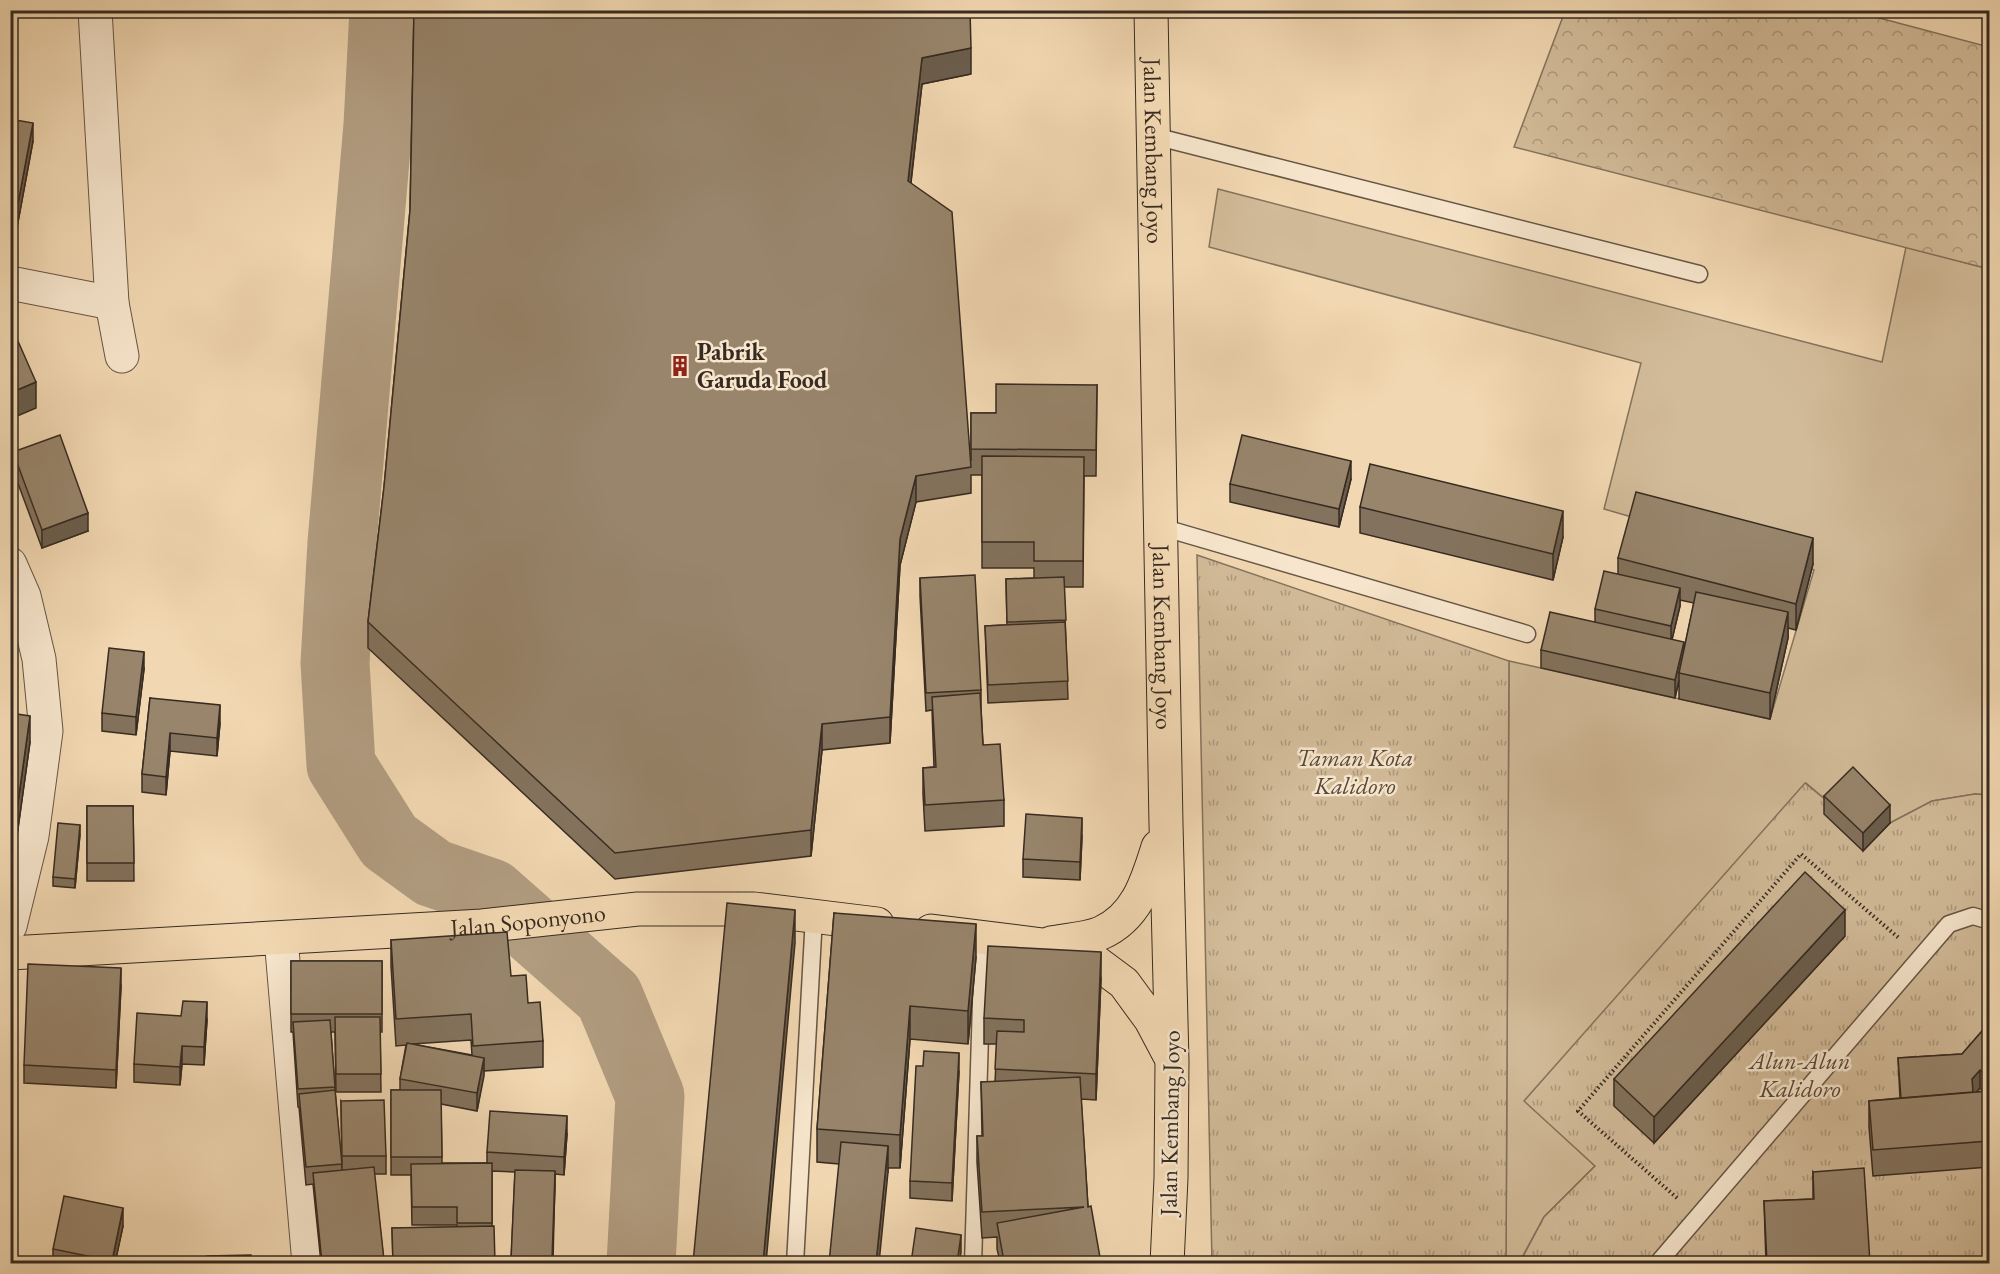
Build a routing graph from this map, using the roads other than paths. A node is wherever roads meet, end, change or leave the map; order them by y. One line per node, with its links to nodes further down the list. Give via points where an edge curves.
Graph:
1 (95, 10): 6 (street)
2 (1151, 10): 3 (main road, Jalan Kembang Joyo)
3 (1154, 136): 4 (lane); 8 (main road, Jalan Kembang Joyo)
4 (1699, 274)
5 (10, 283): 6 (street)
6 (112, 303): 7 (street)
7 (122, 356)
8 (1161, 527): 10 (lane); 11 (main road, Jalan Kembang Joyo)
9 (10, 564): 14 (street, via 24,596 39,659 46,731 32,836)
10 (1527, 634)
11 (1166, 824): 17 (main road, via 1145,887 1128,915 1101,933); 19 (main road, Jalan Kembang Joyo)
12 (814, 916): 15 (main road, Jalan Soponyono); 16 (main road, Jalan Soponyono, via 754,909 638,909 482,926); 21 (lane)
13 (1989, 921): 24 (lane, via 1973,916 1949,924)
14 (10, 926)
15 (983, 937): 17 (main road, Jalan Soponyono); 22 (lane)
16 (281, 938): 18 (main road, Jalan Soponyono); 20 (street)
17 (1043, 945): 19 (main road, via 1089,957 1124,984 1151,1020)
18 (10, 953)
19 (1172, 1061): 23 (main road, Jalan Kembang Joyo)
20 (309, 1263)
21 (795, 1263)
22 (973, 1263)
23 (1167, 1263)
24 (1658, 1263)

